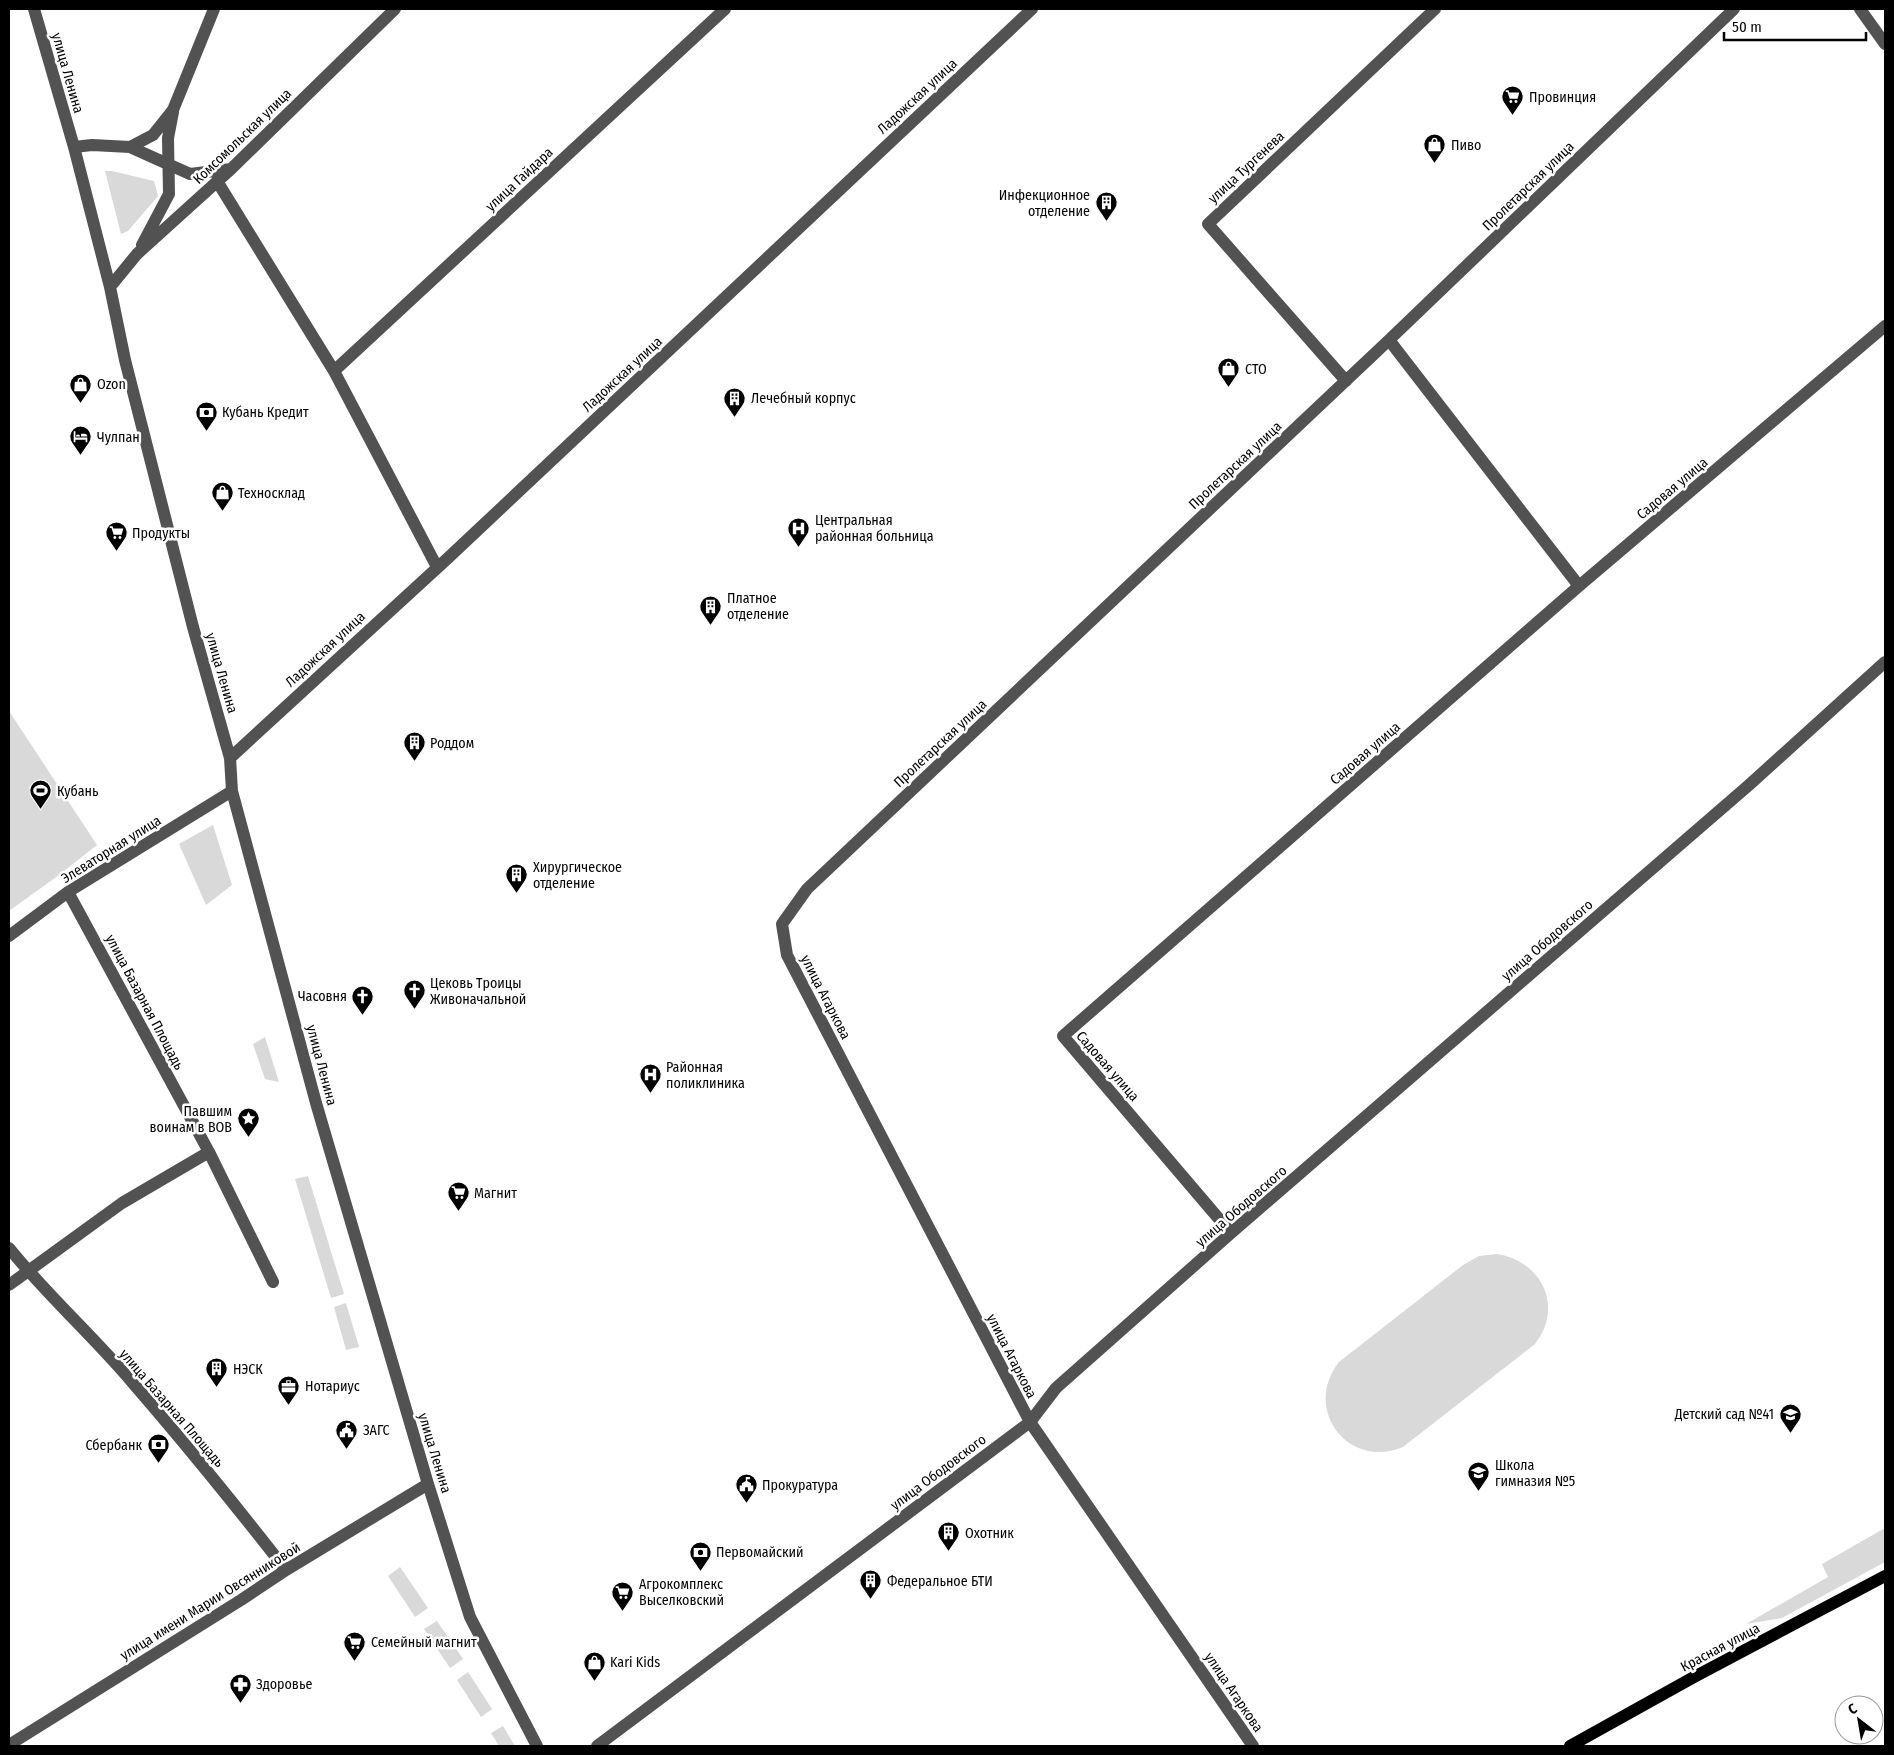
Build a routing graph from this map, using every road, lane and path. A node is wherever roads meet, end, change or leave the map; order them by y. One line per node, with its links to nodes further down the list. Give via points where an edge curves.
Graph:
1 (34, 9): 11 (street, улица Ленина)
2 (214, 9): 10 (street)
3 (395, 9): 14 (street, Комсомольская улица)
4 (725, 9): 20 (street, улица Гайдара)
5 (1032, 9): 22 (street, Ладожская улица)
6 (1435, 9): 21 (street, улица Тургенева, via 1208,224)
7 (1734, 9): 19 (street, Пролетарская улица)
8 (1860, 9): 9 (street)
9 (1885, 44)
10 (173, 110): 12 (street, via 152,135); 13 (street)
11 (74, 146): 12 (street); 17 (street, улица Ленина)
12 (130, 148): 13 (street)
13 (168, 163): 14 (street, via 190,174); 16 (street, via 169,194)
14 (231, 169): 15 (street, Комсомольская улица)
15 (218, 181): 16 (street, Комсомольская улица); 20 (street)
16 (137, 254): 17 (street, Комсомольская улица)
17 (110, 287): 25 (street, улица Ленина, via 193,627)
18 (1885, 326): 23 (street, Садовая улица)
19 (1389, 340): 21 (street, Пролетарская улица); 23 (street)
20 (334, 371): 22 (street)
21 (1346, 381): 29 (street, Пролетарская улица, via 807,889 782,924)
22 (437, 567): 25 (street, Ладожская улица)
23 (1579, 586): 31 (street, Садовая улица, via 1063,1036)
24 (1885, 662): 31 (street, улица Ободовского, via 1749,785)
25 (230, 758): 26 (street, улица Ленина)
26 (232, 791): 27 (street, Элеваторная улица); 37 (street, улица Ленина, via 316,1103)
27 (68, 892): 28 (street, Элеваторная улица); 30 (street, улица Базарная Площадь)
28 (9, 936)
29 (787, 955): 36 (street, улица Агаркова)
30 (209, 1152): 33 (street, via 122,1203); 34 (street, улица Базарная Площадь)
31 (1231, 1233): 36 (street, улица Ободовского, via 1056,1388)
32 (9, 1248): 33 (street, улица Базарная Площадь)
33 (28, 1272): 35 (street); 38 (street, улица Базарная Площадь, via 131,1380)
34 (273, 1282)
35 (9, 1285)
36 (1030, 1422): 42 (street, улица Ободовского); 43 (street, улица Агаркова)
37 (428, 1484): 38 (street, улица имени Марии Овсянниковой); 41 (street, улица Ленина, via 470,1617)
38 (286, 1570): 40 (street, улица имени Марии Овсянниковой)
39 (1885, 1576): 44 (main road, Красная улица)
40 (9, 1745)
41 (537, 1746)
42 (597, 1746)
43 (1253, 1746)
44 (1570, 1746)

